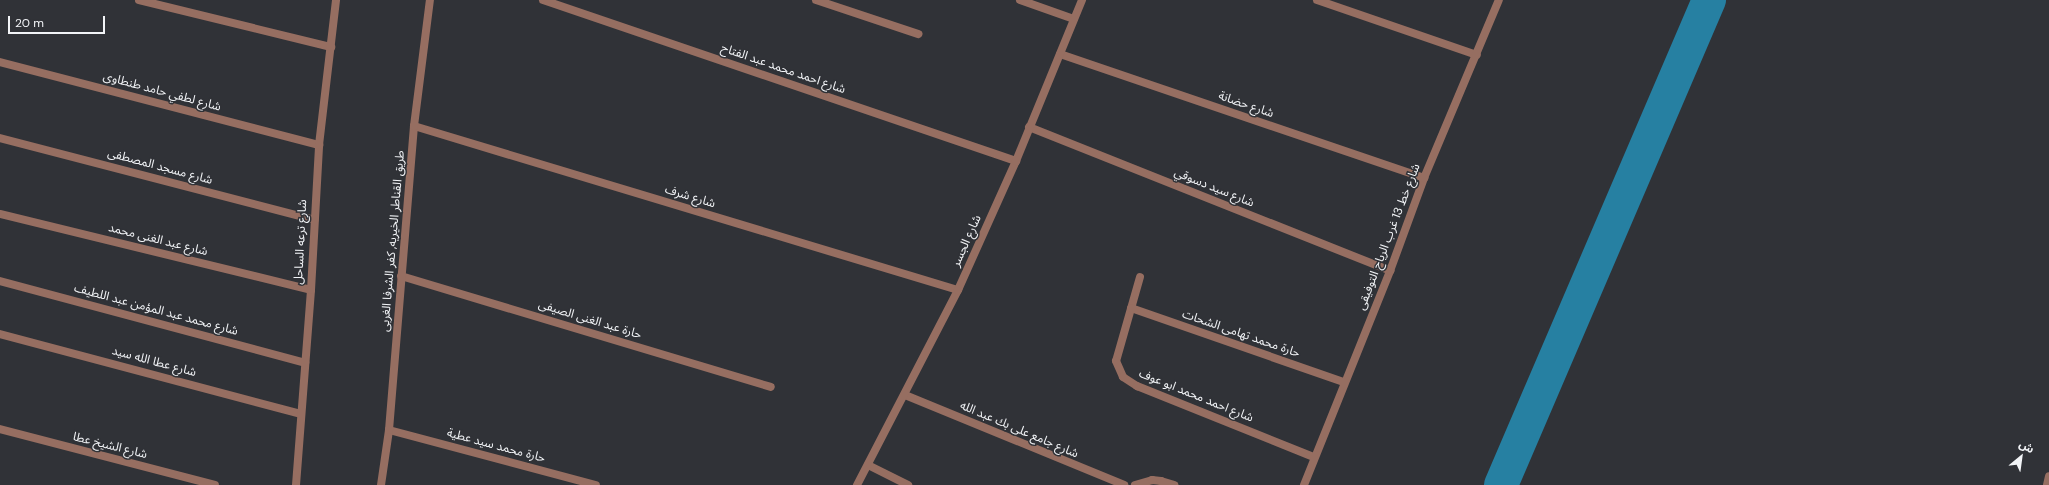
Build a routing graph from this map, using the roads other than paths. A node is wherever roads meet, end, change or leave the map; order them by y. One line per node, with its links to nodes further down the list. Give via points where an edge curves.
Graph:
1 (139, 0): 12 (street)
2 (336, 0): 12 (street, شارع ترعه الساحل)
3 (430, 0): 16 (street, طريق القناطر الخيريه, كفر الشرفا الغربى)
4 (543, 0): 20 (street, شارع احمد محمد عبد الفتاح)
5 (816, 0): 11 (street)
6 (1020, 0): 10 (street)
7 (1082, 0): 10 (street, شارع الجسر)
8 (1317, 0): 14 (street)
9 (1499, 0): 14 (street, شارع خط 13 غرب الرياح التوفيقى)
10 (1074, 19): 13 (street, شارع الجسر)
11 (918, 34)
12 (331, 47): 19 (street, شارع ترعه الساحل)
13 (1060, 54): 17 (street, شارع الجسر); 21 (street, شارع حضانة)
14 (1477, 55): 21 (street, شارع خط 13 غرب الرياح التوفيقى)
15 (0, 62): 19 (street, شارع لطفي حامد طنطاوى)
16 (414, 126): 25 (street, طريق القناطر الخيريه, كفر الشرفا الغربى); 29 (street, شارع شرف)
17 (1030, 127): 20 (street, شارع الجسر); 24 (street, شارع سيد دسوقي)
18 (0, 138): 23 (street, شارع مسجد المصطفى)
19 (319, 145): 23 (street, شارع ترعه الساحل)
20 (1016, 161): 29 (street, شارع الجسر)
21 (1424, 178): 24 (street, شارع خط 13 غرب الرياح التوفيقى)
22 (0, 214): 28 (street, شارع عبد الغنى محمد)
23 (314, 220): 28 (street, شارع ترعه الساحل)
24 (1390, 271): 33 (street, شارع خط 13 غرب الرياح التوفيقى)
25 (401, 276): 34 (street, حارة عبد الغنى الصيفى); 38 (street, طريق القناطر الخيريه, كفر الشرفا الغربى)
26 (1140, 277): 30 (street, شارع احمد محمد ابو عوف)
27 (0, 281): 32 (street, شارع محمد عبد المؤمن عبد اللطيف)
28 (311, 290): 32 (street, شارع ترعه الساحل)
29 (958, 290): 35 (street, شارع الجسر)
30 (1131, 308): 33 (street, حارة محمد تهامى الشحات); 39 (street, شارع احمد محمد ابو عوف, via 1116,361 1118,370 1126,380)
31 (0, 334): 36 (street, شارع عطا الله سيد)
32 (305, 363): 36 (street, شارع ترعه الساحل)
33 (1344, 382): 39 (street, شارع خط 13 غرب الرياح التوفيقى)
34 (771, 387)
35 (905, 395): 40 (street, شارع الجسر); 49 (street, شارع جامع على بك عبد الله)
36 (301, 414): 44 (street, شارع ترعه الساحل)
37 (0, 429): 43 (street, شارع الشيخ عطا)
38 (389, 430): 45 (street, طريق القناطر الخيريه, كفر الشرفا الغربى); 46 (street, حارة محمد سيد عطية)
39 (1314, 457): 52 (street, شارع خط 13 غرب الرياح التوفيقى)
40 (868, 465): 47 (street, شارع الجسر); 48 (street)
41 (2049, 476): 53 (street)
42 (1144, 483): 50 (street); 51 (street, via 1161,481)
43 (215, 485)
44 (296, 485)
45 (381, 485)
46 (596, 485)
47 (857, 485)
48 (908, 485)
49 (1124, 485)
50 (1134, 485)
51 (1174, 485)
52 (1304, 485)
53 (2047, 485)

